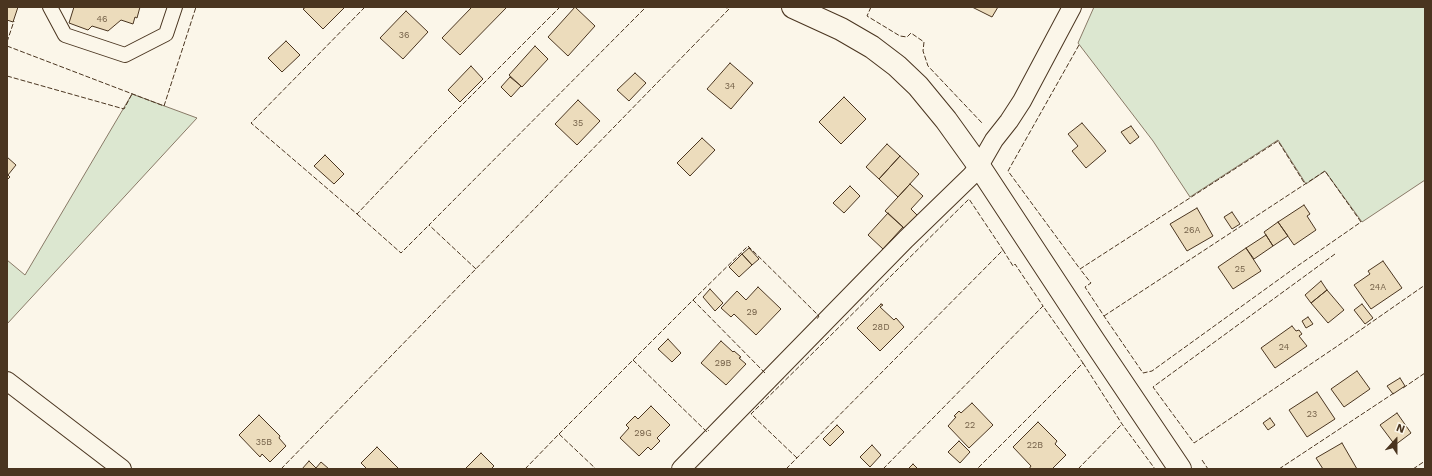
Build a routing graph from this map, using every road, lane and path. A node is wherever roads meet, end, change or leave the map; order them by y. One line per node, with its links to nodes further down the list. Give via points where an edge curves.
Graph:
1 (50, 7): 2 (street, via 65,35 125,55 166,34)
2 (175, 7)
3 (793, 7): 5 (street, via 841,29 897,66 918,86 946,120)
4 (1072, 7): 5 (street, via 1022,101)
5 (979, 166): 8 (street); 9 (street)
6 (7, 381): 7 (street)
7 (122, 469)
8 (681, 469)
9 (1180, 469)

